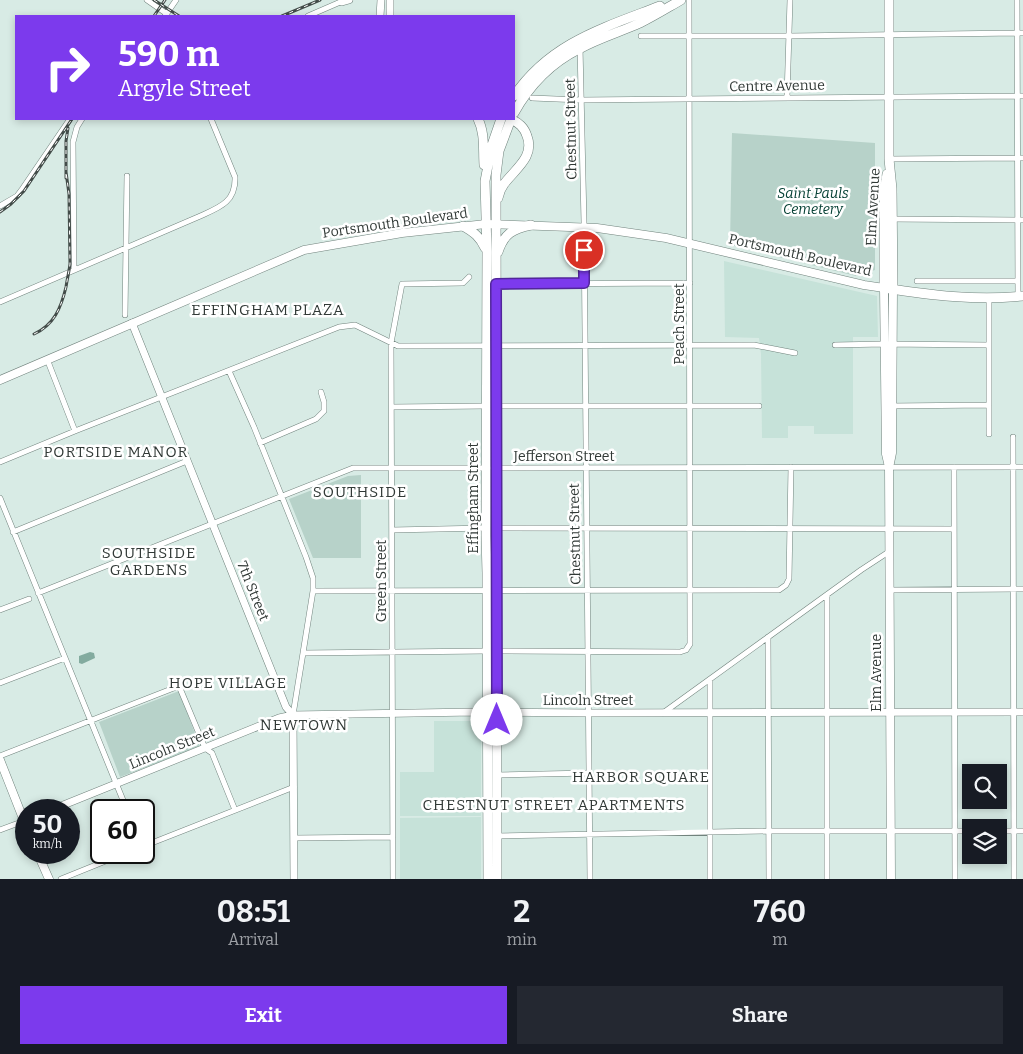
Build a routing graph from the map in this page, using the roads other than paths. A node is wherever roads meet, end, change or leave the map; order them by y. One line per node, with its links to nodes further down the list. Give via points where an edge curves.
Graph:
1 (147, 0): 13 (street)
2 (176, 0): 13 (street)
3 (345, 0): 14 (street)
4 (377, 0): 15 (street)
5 (382, 0): 16 (street)
6 (677, 0): 23 (main road, via 616,23)
7 (681, 0): 23 (main road, via 640,23)
8 (689, 0): 21 (street, Peach Street)
9 (790, 0): 22 (street)
10 (889, 0): 19 (main road, Elm Avenue)
11 (1017, 0): 18 (street)
12 (390, 1): 17 (street)
13 (166, 15)
14 (310, 15)
15 (380, 15)
16 (380, 15)
17 (390, 15)
18 (1020, 34): 19 (street); 27 (street)
19 (890, 35): 22 (street); 29 (main road, Elm Avenue)
20 (641, 36): 21 (street)
21 (689, 36): 22 (street); 31 (street, Peach Street)
22 (789, 36): 28 (street)
23 (580, 43): 24 (main road, via 565,46); 32 (street, Chestnut Street); 33 (main road, via 530,88)
24 (555, 53): 25 (main road); 26 (main road, via 531,73)
25 (515, 84)
26 (515, 95)
27 (1020, 96): 29 (street, Centre Avenue); 44 (street)
28 (787, 97): 29 (street, Centre Avenue); 31 (street, Centre Avenue)
29 (890, 97): 45 (main road, Elm Avenue)
30 (532, 98): 32 (street, Centre Avenue)
31 (689, 98): 32 (street, Centre Avenue); 56 (street, Peach Street)
32 (581, 100): 55 (street, Chestnut Street)
33 (515, 111)
34 (69, 120): 48 (street, via 17,196)
35 (82, 120): 60 (street, via 73,142)
36 (211, 120): 57 (street, via 234,173 231,196 220,207)
37 (478, 120): 47 (main road, via 483,135)
38 (501, 120): 42 (main road, Effingham Street)
39 (511, 120): 41 (main road, Effingham Street)
40 (512, 120): 43 (main road, via 523,127)
41 (507, 128): 42 (main road); 43 (main road, via 521,133); 49 (main road, Effingham Street, via 497,160)
42 (496, 133): 47 (main road, Effingham Street)
43 (529, 141): 49 (main road, via 528,155 502,188)
44 (1020, 158): 45 (street); 51 (street)
45 (889, 159): 50 (main road, Elm Avenue, via 884,192)
46 (127, 176): 57 (street)
47 (485, 181): 52 (main road, Effingham Street)
48 (0, 206)
49 (496, 212): 52 (main road, Effingham Street)
50 (888, 219): 51 (street); 67 (main road, Elm Avenue)
51 (1021, 220): 63 (street)
52 (491, 224): 53 (main road, Portsmouth Boulevard); 54 (main road, Portsmouth Boulevard); 58 (main road, Effingham Street); 59 (main road, Effingham Street)
53 (531, 225): 55 (main road, Portsmouth Boulevard); 59 (main road, via 506,236)
54 (463, 226): 58 (main road, via 477,235); 72 (main road, Portsmouth Boulevard, via 304,250)
55 (583, 227): 56 (main road, Portsmouth Boulevard); 64 (street, Chestnut Street)
56 (690, 243): 65 (street, Peach Street); 67 (main road, Portsmouth Boulevard)
57 (126, 247): 60 (street); 71 (street)
58 (487, 252): 76 (main road, Effingham Street)
59 (495, 260): 66 (main road, Effingham Street)
60 (74, 270): 70 (street)
61 (469, 278): 73 (street, Green Street, via 463,283 402,284)
62 (917, 281): 63 (street)
63 (1018, 281): 68 (street)
64 (584, 283): 65 (street); 66 (street); 77 (street, Chestnut Street)
65 (690, 283): 78 (street, Peach Street)
66 (496, 284): 81 (main road, Effingham Street)
67 (888, 288): 69 (main road, Portsmouth Boulevard); 74 (main road, Elm Avenue); 75 (main road, Elm Avenue)
68 (1020, 296): 69 (main road, Portsmouth Boulevard)
69 (989, 298): 80 (street)
70 (0, 302)
71 (125, 315)
72 (132, 323): 83 (main road, Portsmouth Boulevard); 87 (street, 7th Street)
73 (391, 343): 76 (street, via 398,346); 84 (street, via 355,326 339,327); 94 (street, Green Street)
74 (884, 344): 75 (street); 79 (street); 93 (main road, Elm Avenue)
75 (893, 344): 80 (street); 93 (main road, Elm Avenue)
76 (486, 345): 81 (street); 89 (main road, Effingham Street)
77 (585, 345): 78 (street); 81 (street); 95 (street, Chestnut Street)
78 (690, 345): 82 (street, via 754,345); 91 (street, Peach Street)
79 (835, 345)
80 (988, 345): 88 (street)
81 (497, 346): 90 (main road, Effingham Street)
82 (795, 353)
83 (47, 360): 85 (main road, Portsmouth Boulevard); 96 (street)
84 (229, 370): 87 (street); 99 (street)
85 (0, 380)
86 (321, 392): 99 (street, via 324,411 316,419)
87 (162, 398): 96 (street); 100 (street, 7th Street)
88 (988, 405): 93 (street); 97 (street)
89 (486, 406): 94 (street); 109 (main road, Effingham Street)
90 (496, 406): 95 (street); 109 (main road, Effingham Street)
91 (690, 406): 92 (street); 95 (street); 102 (street, Peach Street)
92 (759, 406)
93 (889, 406): 104 (main road, Elm Avenue, via 892,453)
94 (392, 407): 108 (street, Green Street)
95 (585, 407): 110 (street, Chestnut Street)
96 (75, 431): 101 (street)
97 (989, 434)
98 (1013, 436): 106 (street)
99 (260, 443): 111 (street)
100 (187, 461): 113 (street, 7th Street); 122 (street)
101 (0, 462)
102 (690, 467): 103 (street, Jefferson Street); 110 (street, Jefferson Street); 118 (street, Peach Street)
103 (791, 467): 104 (street, Jefferson Street); 119 (street)
104 (889, 467): 105 (street, Jefferson Street); 116 (main road, Elm Avenue)
105 (954, 467): 106 (street, Jefferson Street); 120 (street)
106 (1012, 467): 107 (street, Jefferson Street); 124 (street)
107 (1023, 467)
108 (392, 468): 109 (street, Jefferson Street); 111 (street, Jefferson Street, via 353,468); 121 (street, Green Street)
109 (491, 468): 110 (street, Jefferson Street); 114 (main road, Effingham Street); 115 (main road, Effingham Street)
110 (586, 468): 117 (street, Chestnut Street)
111 (282, 497): 113 (street, Jefferson Street); 131 (street, via 313,578)
112 (0, 498): 122 (street)
113 (213, 524): 133 (street, Jefferson Street); 156 (street, 7th Street, via 286,707)
114 (486, 528): 121 (street); 126 (main road, Effingham Street)
115 (496, 528): 117 (street); 126 (main road, Effingham Street)
116 (889, 528): 119 (street); 120 (street); 123 (main road, Elm Avenue)
117 (586, 529): 118 (street); 127 (street, Chestnut Street)
118 (690, 529): 119 (street); 128 (street, Peach Street)
119 (790, 529): 128 (street, via 789,579 779,590)
120 (954, 529): 130 (street)
121 (392, 530): 132 (street, Green Street)
122 (14, 532): 133 (street)
123 (890, 551): 129 (main road, Elm Avenue); 134 (street)
124 (1013, 589): 125 (street); 130 (street); 147 (street)
125 (1023, 589)
126 (492, 590): 127 (street); 132 (street); 138 (main road, Effingham Street)
127 (587, 590): 128 (street); 140 (street, Chestnut Street)
128 (690, 590): 140 (street, Peach Street, via 690,644 686,650)
129 (890, 590): 130 (street); 146 (main road, Elm Avenue)
130 (954, 590): 155 (street)
131 (313, 591): 132 (street); 141 (street)
132 (392, 591): 139 (street, Green Street)
133 (38, 593): 142 (street)
134 (827, 595): 137 (street); 145 (street)
135 (29, 599): 136 (street)
136 (0, 610)
137 (768, 637): 143 (street); 154 (street)
138 (492, 651): 139 (street); 140 (street); 150 (main road, Effingham Street)
139 (392, 652): 141 (street); 149 (street, Green Street)
140 (588, 652): 151 (street, Chestnut Street)
141 (303, 653): 156 (street)
142 (65, 658): 144 (street); 157 (street)
143 (710, 679): 152 (street); 153 (street)
144 (0, 683)
145 (827, 712): 146 (street, Lincoln Street); 154 (street, Lincoln Street); 171 (street)
146 (890, 712): 155 (street, Lincoln Street); 172 (main road, Elm Avenue)
147 (1013, 712): 148 (street, Lincoln Street); 155 (street, Lincoln Street); 176 (street)
148 (1023, 712)
149 (393, 713): 150 (street, Lincoln Street); 156 (street, Lincoln Street); 180 (street, Green Street)
150 (492, 713): 151 (street, Lincoln Street); 161 (main road, Effingham Street); 181 (main road, Effingham Street)
151 (588, 713): 152 (street, Lincoln Street); 160 (street, Chestnut Street)
152 (663, 713): 153 (street, Lincoln Street)
153 (710, 713): 154 (street, Lincoln Street); 178 (street)
154 (768, 713): 170 (street)
155 (954, 713): 173 (street)
156 (293, 715): 158 (street, Lincoln Street); 163 (street, 7th Street)
157 (90, 721): 158 (street, via 179,686); 159 (street); 162 (street)
158 (204, 748): 162 (street, Lincoln Street); 167 (street, via 212,753)
159 (0, 758): 164 (main road)
160 (589, 774): 161 (street); 179 (street, Chestnut Street)
161 (497, 775): 181 (main road, Effingham Street)
162 (116, 784): 165 (street, Lincoln Street); 166 (street)
163 (294, 787): 167 (street); 182 (street, 7th Street)
164 (17, 799)
165 (78, 799)
166 (122, 799)
167 (235, 810): 183 (street)
168 (15, 825): 169 (street)
169 (0, 830)
170 (769, 831): 171 (street); 178 (street); 194 (street)
171 (828, 831): 172 (street); 195 (street)
172 (890, 831): 173 (street); 196 (main road, Elm Avenue)
173 (955, 831): 174 (street); 197 (street)
174 (962, 831)
175 (1007, 831): 176 (street)
176 (1013, 831): 177 (street); 198 (street)
177 (1023, 831)
178 (709, 832): 179 (street); 193 (street)
179 (590, 835): 181 (street); 192 (street, Chestnut Street)
180 (393, 837): 182 (street); 189 (street, Green Street)
181 (492, 837): 190 (main road, Effingham Street); 191 (main road, Effingham Street)
182 (294, 838): 188 (street, 7th Street)
183 (155, 842)
184 (42, 864): 186 (main road)
185 (98, 864): 187 (street)
186 (48, 879)
187 (61, 879)
188 (294, 879)
189 (393, 879)
190 (488, 879)
191 (497, 879)
192 (590, 879)
193 (710, 879)
194 (769, 879)
195 (828, 879)
196 (890, 879)
197 (955, 879)
198 (1014, 879)

